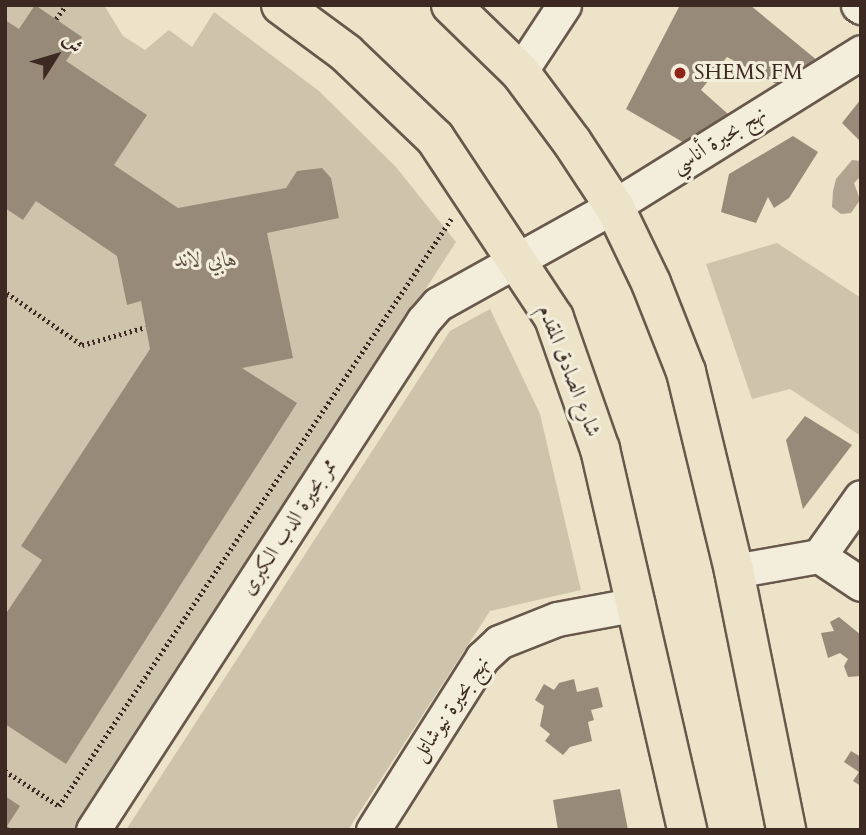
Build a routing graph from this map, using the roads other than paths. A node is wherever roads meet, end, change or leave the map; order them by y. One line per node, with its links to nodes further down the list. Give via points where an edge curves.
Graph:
1 (281, 5): 7 (main road, شارع الصادق المقدم, via 346,53 435,138)
2 (451, 5): 5 (main road)
3 (564, 5): 5 (street)
4 (861, 52): 6 (street, نهج بحيرة أناسي)
5 (520, 72): 6 (main road)
6 (614, 206): 7 (street, نهج بحيرة أناسي); 10 (main road, via 652,283 686,372)
7 (518, 261): 12 (main road, شارع الصادق المقدم, via 554,318 595,436); 13 (street, ممر بحيرة الدب الكبرى, via 454,292 423,321)
8 (861, 497): 9 (street)
9 (819, 556): 10 (street); 11 (street)
10 (734, 572): 16 (main road)
11 (861, 584)
12 (638, 604): 14 (street, نهج بحيرة نيوشاتل, via 557,619 499,642 482,658); 15 (main road, شارع الصادق المقدم)
13 (93, 830)
14 (373, 830)
15 (687, 830)
16 (786, 830)

